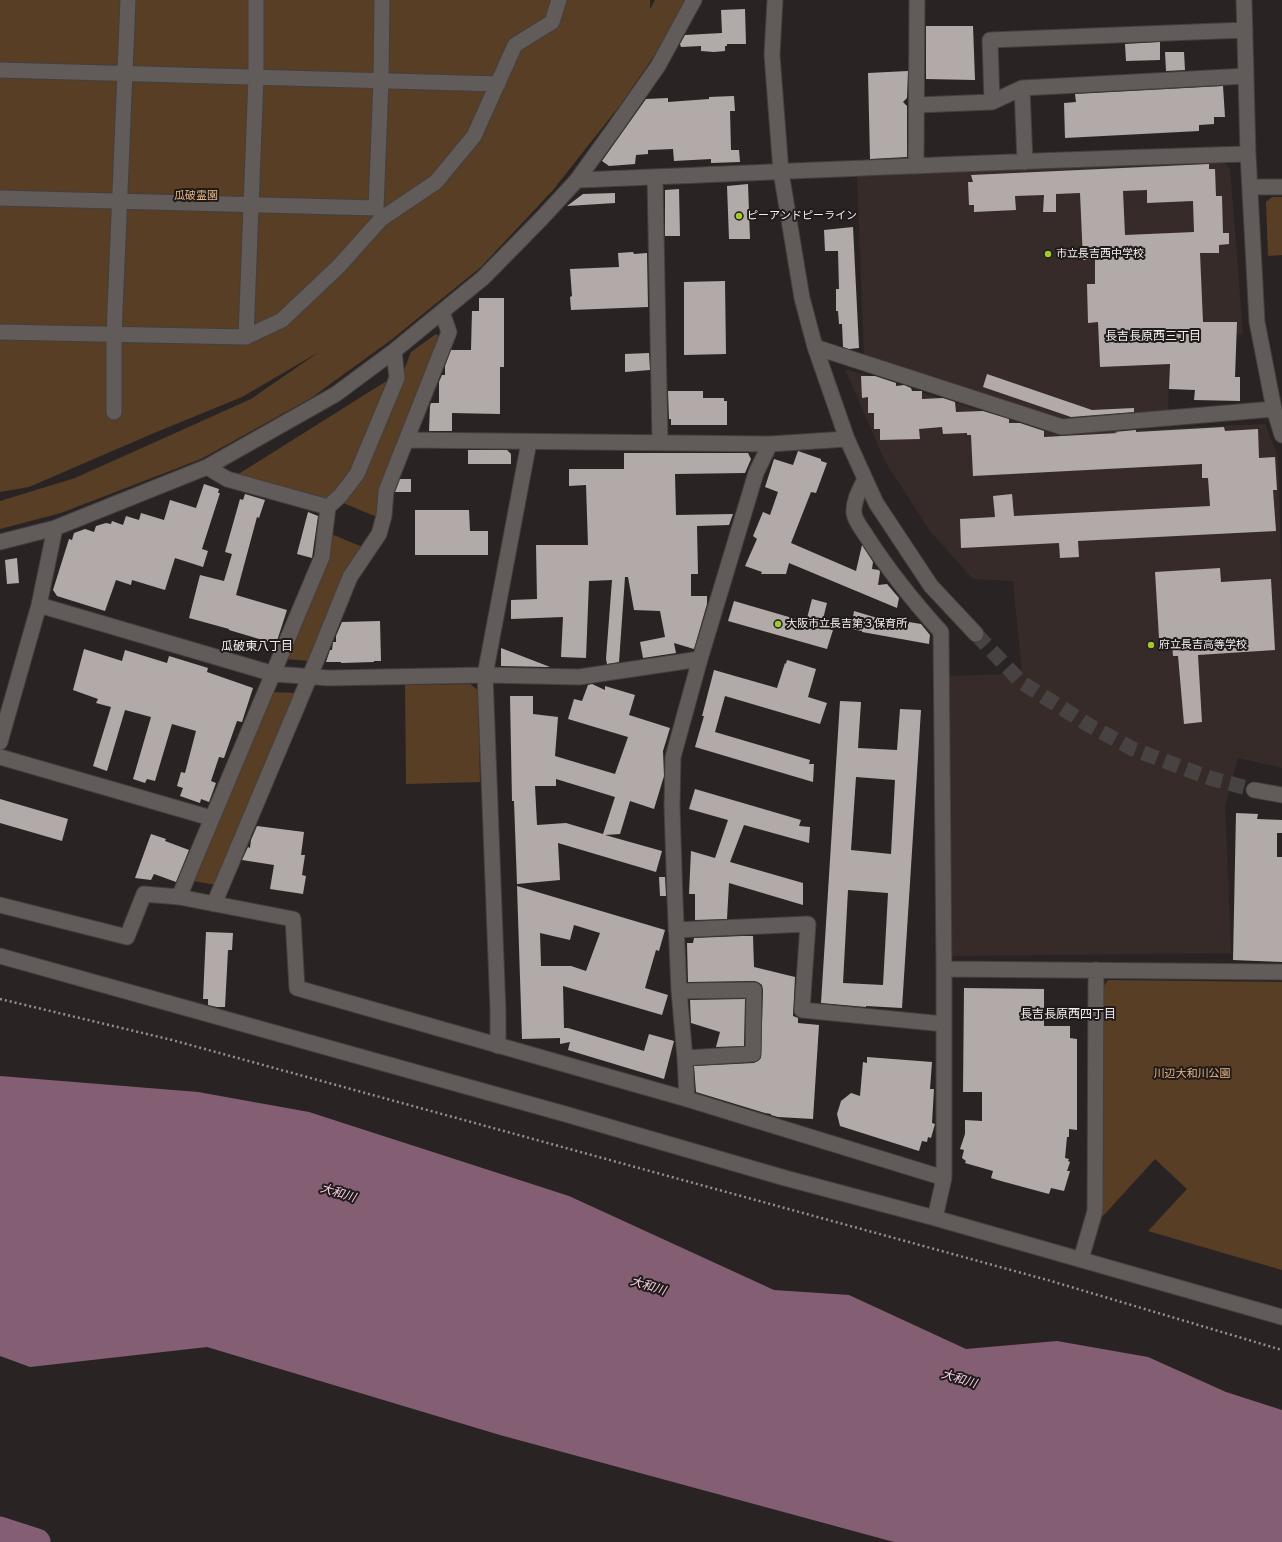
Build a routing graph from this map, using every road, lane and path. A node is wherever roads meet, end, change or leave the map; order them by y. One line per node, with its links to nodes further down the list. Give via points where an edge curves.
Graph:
1 (128, 0): 11 (street)
2 (256, 0): 13 (street)
3 (382, 0): 14 (street)
4 (559, 0): 15 (street, via 552,22 514,45)
5 (694, 0): 24 (street, via 658,66)
6 (775, 0): 22 (street, via 772,55)
7 (917, 0): 18 (street)
8 (1244, 0): 9 (street)
9 (1245, 30): 12 (street); 17 (street, via 990,40)
10 (0, 70): 11 (street)
11 (124, 74): 13 (street); 28 (street)
12 (1246, 76): 16 (street); 19 (street)
13 (256, 77): 14 (street); 29 (street)
14 (381, 81): 15 (street); 29 (street, via 376,208)
15 (498, 84): 33 (street, via 474,136 436,182 381,219 339,266 282,320)
16 (1022, 88): 17 (street); 20 (street)
17 (992, 102): 18 (street)
18 (917, 105): 21 (street)
19 (1248, 154): 20 (street); 25 (street)
20 (1025, 162): 21 (street)
21 (916, 165): 22 (street)
22 (781, 172): 23 (street); 34 (street, via 802,298)
23 (655, 177): 24 (street); 42 (street)
24 (577, 180): 30 (street, via 483,278)
25 (1251, 188): 26 (street); 36 (street, via 1257,322)
26 (1282, 188)
27 (0, 198): 28 (street)
28 (120, 201): 29 (street); 32 (street)
29 (252, 205): 33 (street)
30 (442, 312): 35 (street); 40 (street, via 449,332)
31 (0, 332): 32 (street)
32 (114, 334): 33 (street); 37 (street)
33 (246, 337)
34 (815, 347): 36 (street, via 1062,427); 39 (street)
35 (394, 351): 44 (street, via 336,394); 46 (street, via 397,378 357,474)
36 (1274, 409): 38 (street)
37 (114, 412)
38 (1282, 434)
39 (847, 439): 43 (street); 45 (street)
40 (407, 440): 41 (street); 54 (street, via 386,491 384,516 379,534 350,577)
41 (529, 442): 42 (street); 53 (street)
42 (660, 443): 43 (street)
43 (770, 444): 51 (street, via 756,473)
44 (207, 467): 46 (street, via 227,479); 47 (street)
45 (865, 479): 50 (street, via 876,503 931,586); 65 (street, via 854,509 857,521 912,600 941,632)
46 (328, 507): 52 (street, via 322,557)
47 (55, 528): 48 (street); 49 (street)
48 (0, 542)
49 (39, 605): 52 (street); 55 (street)
50 (976, 634)
51 (700, 659): 53 (street, via 579,678); 63 (street, via 673,757)
52 (274, 674): 54 (street); 59 (street)
53 (485, 675): 54 (street, via 329,678); 71 (street)
54 (310, 676): 61 (street)
55 (0, 742)
56 (0, 757): 59 (street)
57 (1254, 790): 58 (street)
58 (1282, 795)
59 (212, 818): 60 (street)
60 (180, 897): 61 (street); 62 (street, via 144,894 127,937)
61 (214, 904): 71 (street, via 293,919 297,988)
62 (0, 905)
63 (676, 930): 68 (street); 70 (street, via 808,924 802,1010)
64 (0, 956): 75 (street)
65 (944, 969): 66 (street); 70 (street)
66 (1096, 970): 67 (street); 76 (street, via 1095,1211)
67 (1282, 972)
68 (679, 991): 72 (street); 72 (street, via 754,990 753,1054)
69 (0, 999): 78 (path, via 172,1040 1044,1279)
70 (944, 1024): 74 (street)
71 (498, 1046): 73 (street)
72 (685, 1058): 73 (street)
73 (687, 1099): 74 (street)
74 (944, 1178): 75 (street)
75 (935, 1218): 76 (street)
76 (1081, 1259): 77 (street)
77 (1282, 1317)
78 (1282, 1350)

